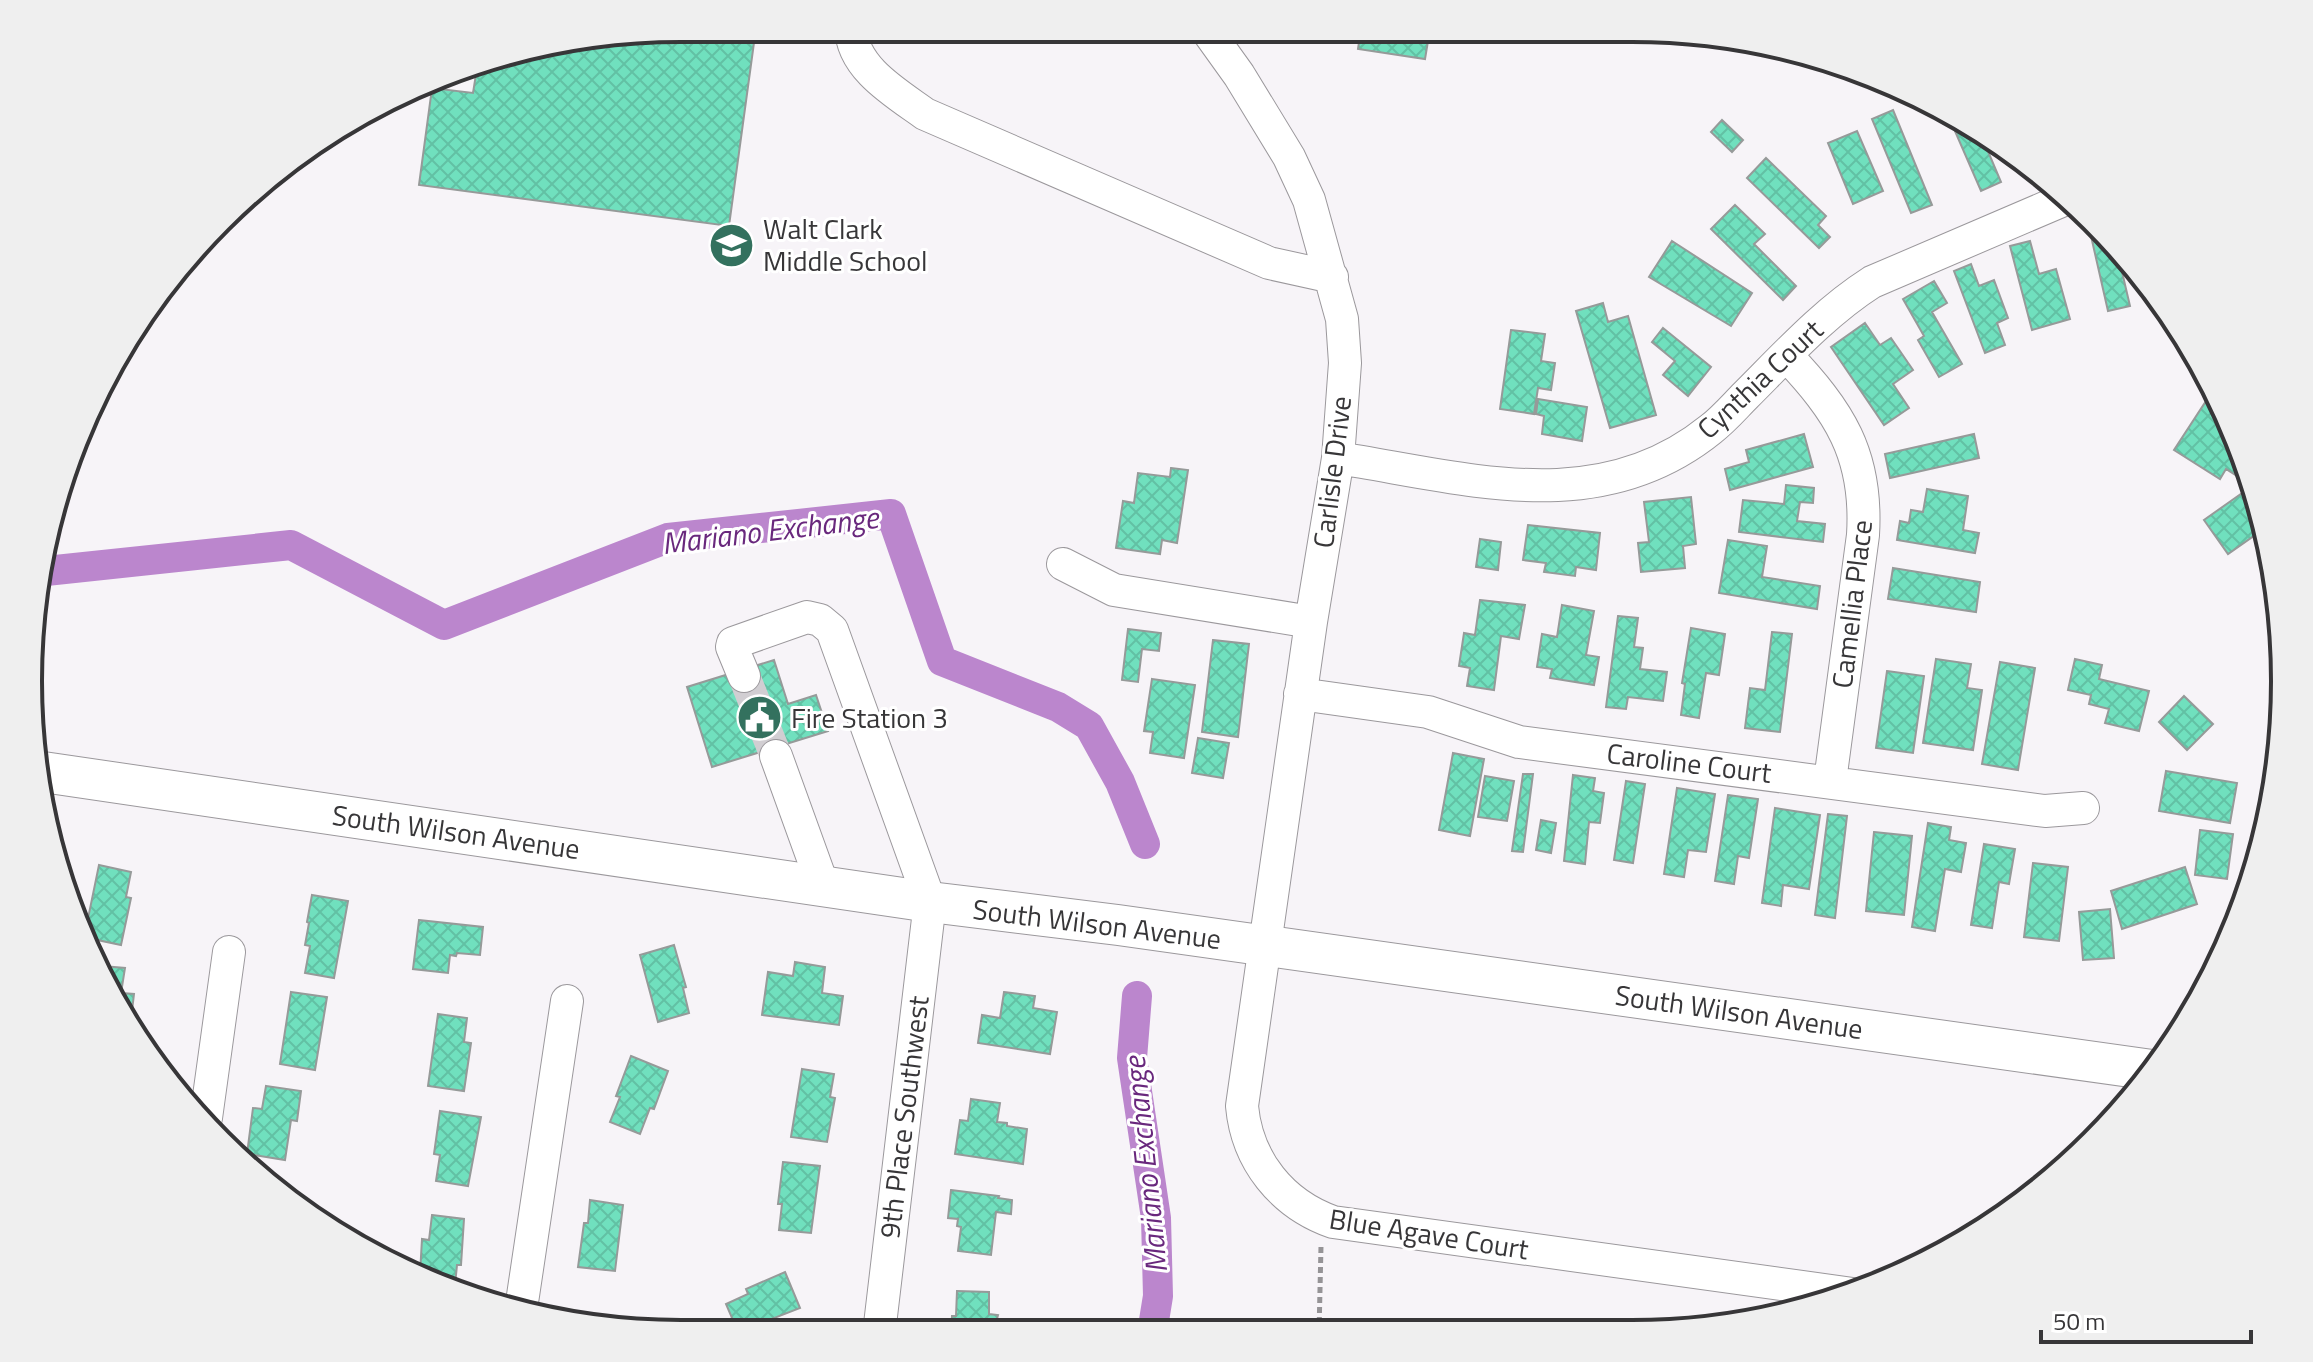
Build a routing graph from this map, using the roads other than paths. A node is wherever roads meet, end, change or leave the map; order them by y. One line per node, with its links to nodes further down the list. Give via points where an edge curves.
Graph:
1 (853, 42): 4 (street, via 876,78 925,114 1269,263)
2 (1215, 42): 4 (street, Carlisle Drive, via 1289,157 1309,200)
3 (2056, 203): 5 (street, Cynthia Court, via 1872,282 1844,300)
4 (1332, 277): 6 (street, Carlisle Drive, via 1345,363)
5 (1786, 355): 6 (street, Cynthia Court, via 1712,428 1672,456 1595,482 1523,487); 13 (street, Camellia Place, via 1820,391 1847,435 1865,509)
6 (1338, 458): 8 (street, Carlisle Drive)
7 (1063, 564): 8 (street, via 1114,590)
8 (1311, 622): 10 (street, Carlisle Drive)
9 (744, 676): 16 (street, via 733,643 807,617 832,630)
10 (1300, 694): 13 (street, Caroline Court, via 1428,712 1519,742); 17 (street, Carlisle Drive)
11 (776, 756): 15 (street)
12 (48, 773): 15 (main road, South Wilson Avenue)
13 (1830, 781): 14 (street, Caroline Court, via 2045,811)
14 (2083, 808)
15 (823, 886): 16 (main road, South Wilson Avenue)
16 (930, 902): 17 (main road, South Wilson Avenue); 24 (street, 9th Place Southwest)
17 (1265, 946): 20 (main road, South Wilson Avenue); 22 (street, Blue Agave Court, via 1242,1106 1245,1131 1269,1177 1295,1204 1358,1227)
18 (229, 952): 21 (street)
19 (567, 1001): 23 (street)
20 (2140, 1068)
21 (207, 1109)
22 (1804, 1295)
23 (522, 1300)
24 (881, 1320)

